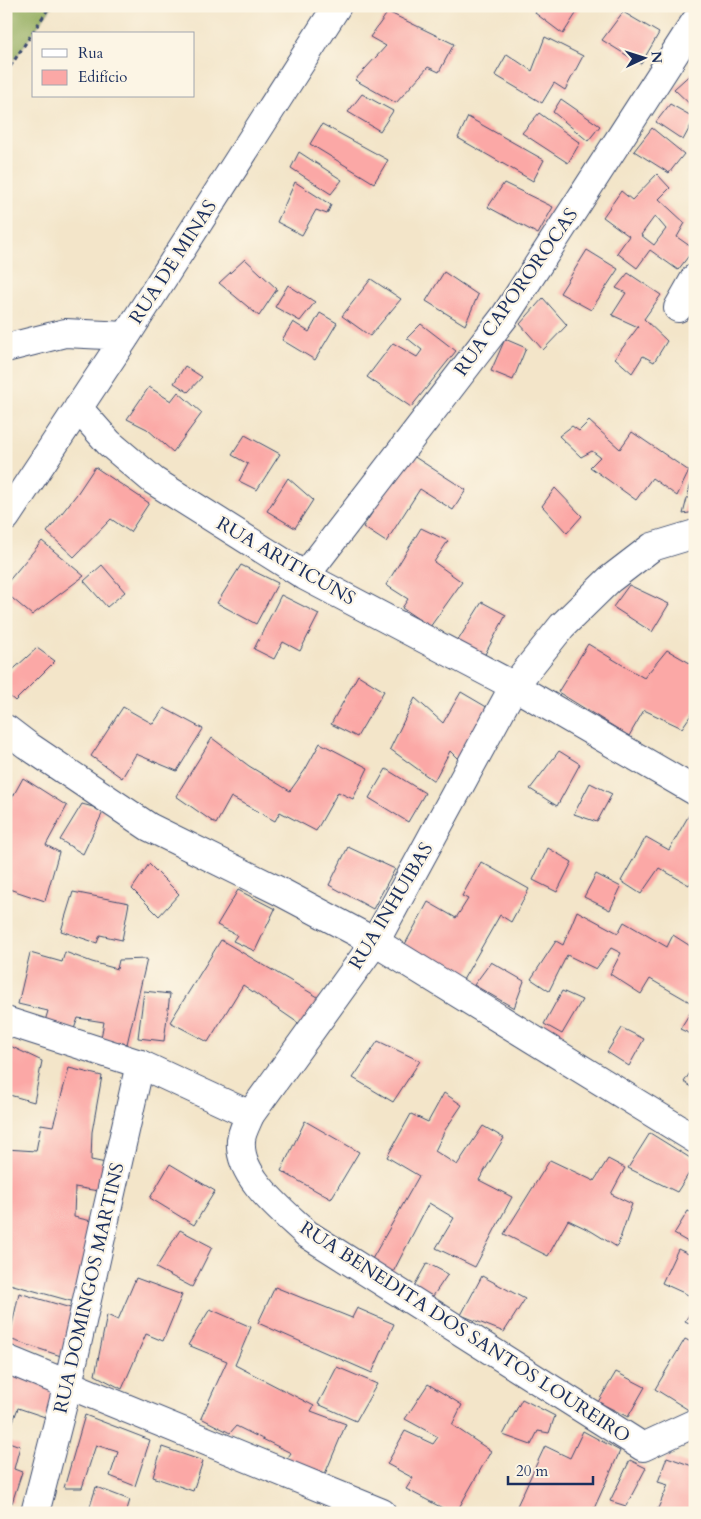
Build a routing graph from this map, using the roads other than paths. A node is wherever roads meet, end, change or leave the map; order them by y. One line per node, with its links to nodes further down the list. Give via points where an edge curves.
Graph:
1 (337, 6): 5 (street, RUA DE MINAS)
2 (695, 22): 10 (street, RUA CAPOROROCAS, via 505,316)
3 (695, 278): 4 (street)
4 (678, 308)
5 (126, 336): 6 (street, via 65,333); 7 (street, RUA DE MINAS)
6 (6, 348)
7 (78, 408): 8 (street, RUA DE MINAS); 10 (street, RUA ARITICUNS, via 109,443 154,481)
8 (6, 517)
9 (695, 534): 11 (street, via 652,548 609,580 562,626)
10 (305, 576): 11 (street, RUA ARITICUNS)
11 (514, 686): 13 (street, RUA ARITICUNS); 14 (street, RUA INHUIBAS)
12 (6, 729): 14 (street, via 149,827)
13 (695, 791)
14 (375, 942): 17 (street, RUA INHUIBAS); 18 (street)
15 (6, 1021): 16 (street)
16 (140, 1064): 17 (street); 20 (street, RUA DOMINGOS MARTINS)
17 (250, 1115): 21 (street, RUA BENEDITA DOS SANTOS LOUREIRO, via 241,1141 245,1166 264,1194 307,1234 643,1446)
18 (695, 1139)
19 (6, 1358): 20 (street)
20 (68, 1384): 22 (street, RUA DOMINGOS MARTINS); 23 (street)
21 (695, 1422)
22 (35, 1513)
23 (382, 1513)

